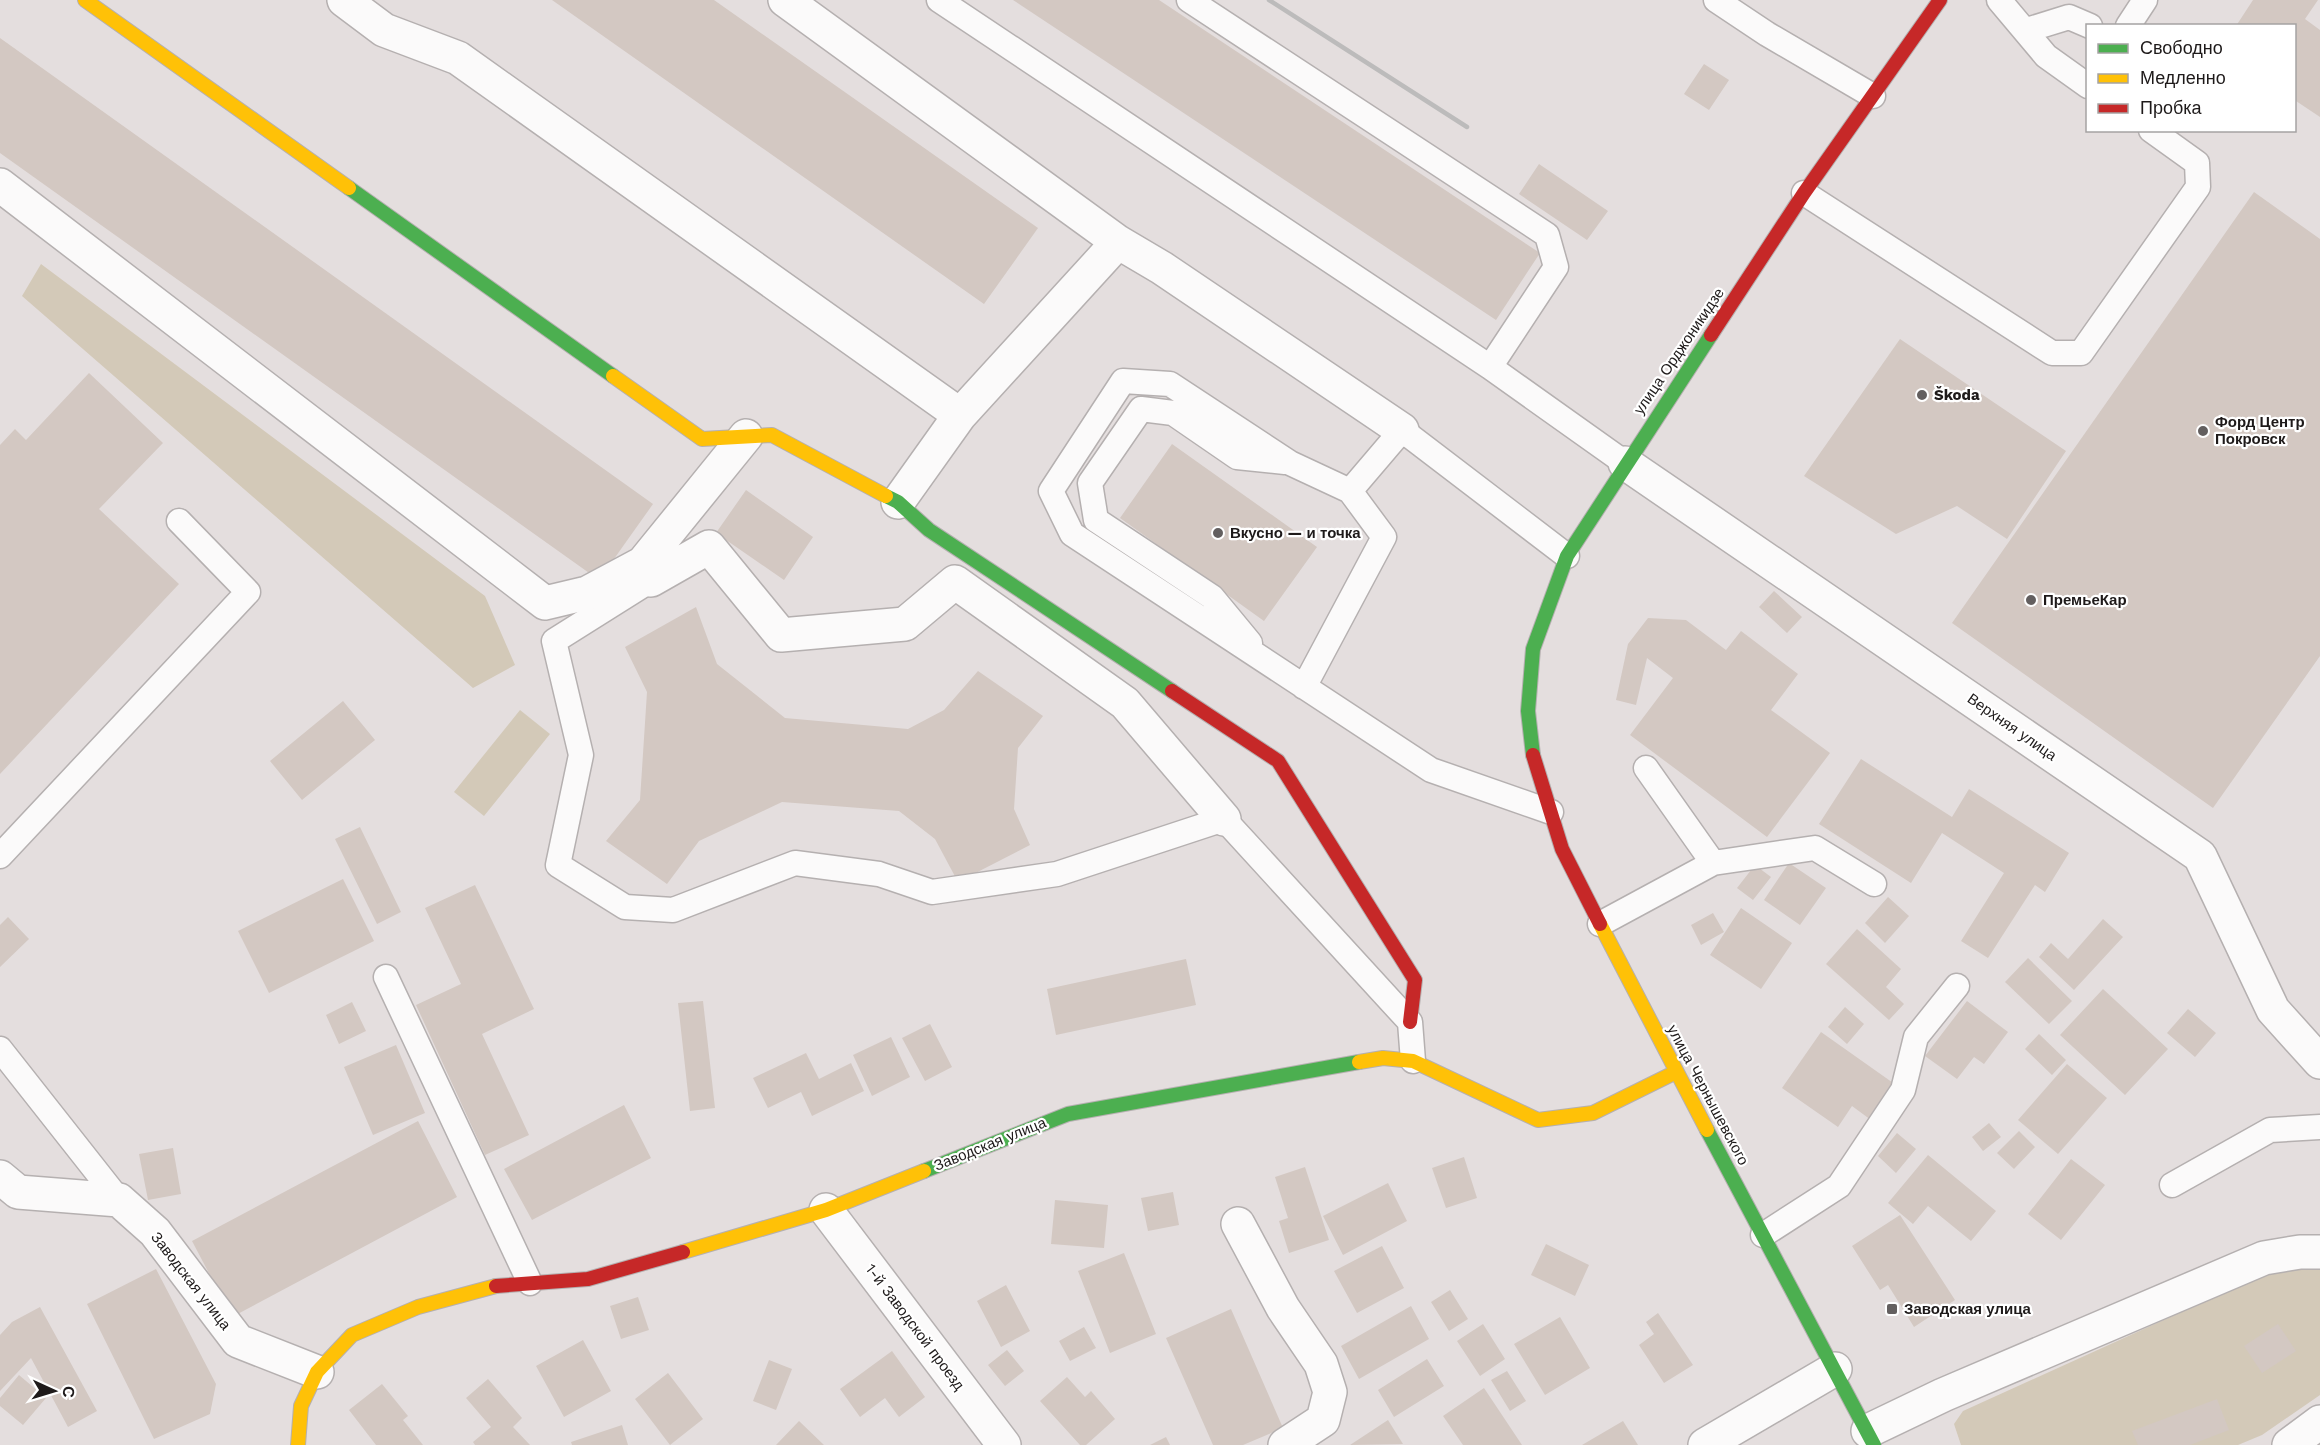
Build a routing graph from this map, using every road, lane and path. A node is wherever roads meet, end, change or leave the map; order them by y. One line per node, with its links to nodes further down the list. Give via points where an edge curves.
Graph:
1 (85, 0): 22 (street, via 702,439)
2 (344, 0): 20 (street, via 384,30 458,58)
3 (785, 0): 18 (street)
4 (939, 0): 19 (lane)
5 (1189, 0): 19 (lane, via 1547,235 1556,267)
6 (1716, 0): 14 (lane)
7 (1940, 0): 14 (street, улица Орджоникидзе)
8 (1999, 0): 12 (lane)
9 (2145, 0): 11 (lane)
10 (2086, 24): 12 (lane, via 2069,16)
11 (2129, 24)
12 (2027, 30): 13 (lane, via 2046,56)
13 (2086, 85)
14 (1873, 96): 17 (street, улица Орджоникидзе)
15 (2154, 132): 17 (lane, via 2197,164 2198,187 2081,353 2052,353)
16 (0, 185): 22 (street, via 545,603 587,592 643,563)
17 (1804, 193): 24 (street, улица Орджоникидзе)
18 (1118, 242): 20 (street); 21 (street)
19 (1490, 367): 24 (lane)
20 (960, 415): 26 (street)
21 (1401, 430): 25 (lane); 28 (lane)
22 (746, 436): 26 (street, via 772,435)
23 (1290, 463): 25 (lane); 30 (lane, via 1237,457 1173,413 1141,409 1090,483 1096,520 1212,597); 30 (lane, via 1170,384 1123,381 1051,491 1072,534)
24 (1625, 463): 28 (street, улица Орджоникидзе); 45 (street, Верхняя улица, via 2200,856 2273,1010)
25 (1350, 491): 31 (lane, via 1384,537)
26 (898, 502): 42 (street, via 929,530 1278,761 1415,980)
27 (178, 521): 36 (lane, via 248,592)
28 (1567, 556): 32 (street, улица Орджоникидзе, via 1533,649 1528,711)
29 (651, 580): 35 (street, via 709,547 781,635 905,624 955,582 1125,703); 35 (lane, via 554,641 581,755 558,865 625,907 673,910 795,863 879,874 932,892 1057,874)
30 (1267, 663): 31 (lane)
31 (1304, 687): 34 (lane, via 1431,770)
32 (1532, 753): 34 (street, улица Чернышевского)
33 (1646, 768): 37 (lane)
34 (1551, 812): 39 (street, улица Чернышевского, via 1562,849)
35 (1224, 819): 42 (lane)
36 (0, 856)
37 (1713, 863): 38 (lane, via 1815,848); 39 (lane)
38 (1874, 884)
39 (1600, 924): 46 (street, улица Чернышевского)
40 (386, 977): 55 (lane)
41 (1957, 986): 53 (lane, via 1916,1037 1903,1089 1839,1186)
42 (1410, 1022): 44 (lane)
43 (0, 1048): 50 (lane)
44 (1413, 1061): 46 (street, Заводская улица, via 1538,1120 1593,1113); 51 (street, Заводская улица, via 1383,1058 1068,1113)
45 (2320, 1062)
46 (1676, 1072): 53 (street, улица Чернышевского)
47 (2320, 1127): 49 (lane, via 2270,1130)
48 (0, 1177): 50 (street, via 18,1192)
49 (2172, 1185)
50 (119, 1200): 57 (street, Заводская улица, via 155,1232 238,1341)
51 (826, 1210): 55 (street, Заводская улица, via 588,1280); 61 (street, 1-й Заводской проезд)
52 (1238, 1224): 62 (street, via 1283,1308 1321,1364 1330,1392 1323,1420)
53 (1763, 1234): 56 (street, улица Чернышевского)
54 (2320, 1252): 59 (street, via 2265,1258 1943,1395)
55 (530, 1283): 57 (street, Заводская улица, via 493,1286 418,1306 352,1335)
56 (1835, 1369): 59 (street, улица Чернышевского); 63 (street)
57 (317, 1372): 60 (street, Заводская улица, via 301,1406)
58 (2320, 1422): 64 (street)
59 (1871, 1438)
60 (298, 1445)
61 (1004, 1445)
62 (1285, 1445)
63 (1705, 1445)
64 (2289, 1445)

